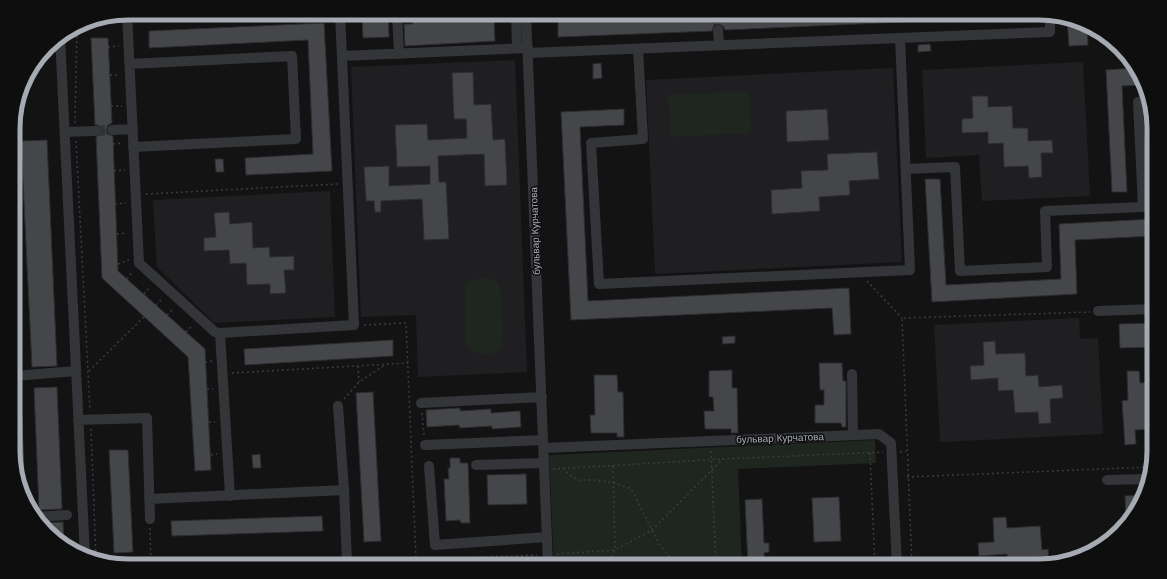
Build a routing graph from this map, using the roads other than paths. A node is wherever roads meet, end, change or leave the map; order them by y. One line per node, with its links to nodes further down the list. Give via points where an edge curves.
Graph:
1 (127, 20): 15 (street)
2 (340, 20): 14 (street)
3 (397, 20): 13 (street)
4 (518, 20): 12 (street)
5 (526, 20): 12 (street, бульвар Курчатова)
6 (1050, 21): 8 (street, via 1050,32)
7 (718, 30): 10 (street)
8 (900, 38): 10 (street); 22 (street)
9 (60, 44): 20 (street)
10 (719, 46): 11 (street)
11 (638, 49): 12 (street); 22 (street, via 643,139 591,143 599,284 910,270)
12 (524, 50): 13 (street); 29 (street, бульвар Курчатова)
13 (399, 54): 14 (street)
14 (342, 56): 25 (street, via 354,325)
15 (130, 64): 17 (street); 21 (street, via 292,56 296,139)
16 (1143, 102): 22 (street, via 1138,102 1143,207 1045,211 1048,267 960,271 954,167)
17 (133, 128): 18 (street); 21 (street)
18 (112, 130)
19 (95, 131): 20 (street)
20 (65, 132): 26 (street)
21 (133, 147): 25 (street, via 139,263 215,332)
22 (906, 170)
23 (1147, 309): 24 (street)
24 (1098, 311)
25 (220, 332): 42 (street)
26 (76, 371): 28 (street); 32 (street)
27 (852, 374): 33 (street)
28 (20, 376)
29 (542, 397): 30 (street); 34 (street, бульвар Курчатова)
30 (421, 403)
31 (338, 406): 41 (street)
32 (78, 420): 43 (street, via 147,418); 48 (street)
33 (853, 435): 34 (street, бульвар Курчатова); 51 (street, бульвар Курчатова, via 879,434 891,443)
34 (543, 444): 35 (street); 38 (street, бульвар Курчатова)
35 (424, 445)
36 (476, 465): 38 (street)
37 (429, 466): 47 (street, via 435,545)
38 (544, 466): 47 (street, бульвар Курчатова)
39 (1143, 479): 40 (street)
40 (1107, 480)
41 (344, 490): 42 (street); 49 (street)
42 (230, 496): 43 (street)
43 (149, 499): 46 (street)
44 (67, 514): 45 (street)
45 (42, 516)
46 (150, 519)
47 (547, 537): 50 (street, бульвар Курчатова)
48 (84, 549)
49 (347, 559)
50 (548, 559)
51 (897, 559)

